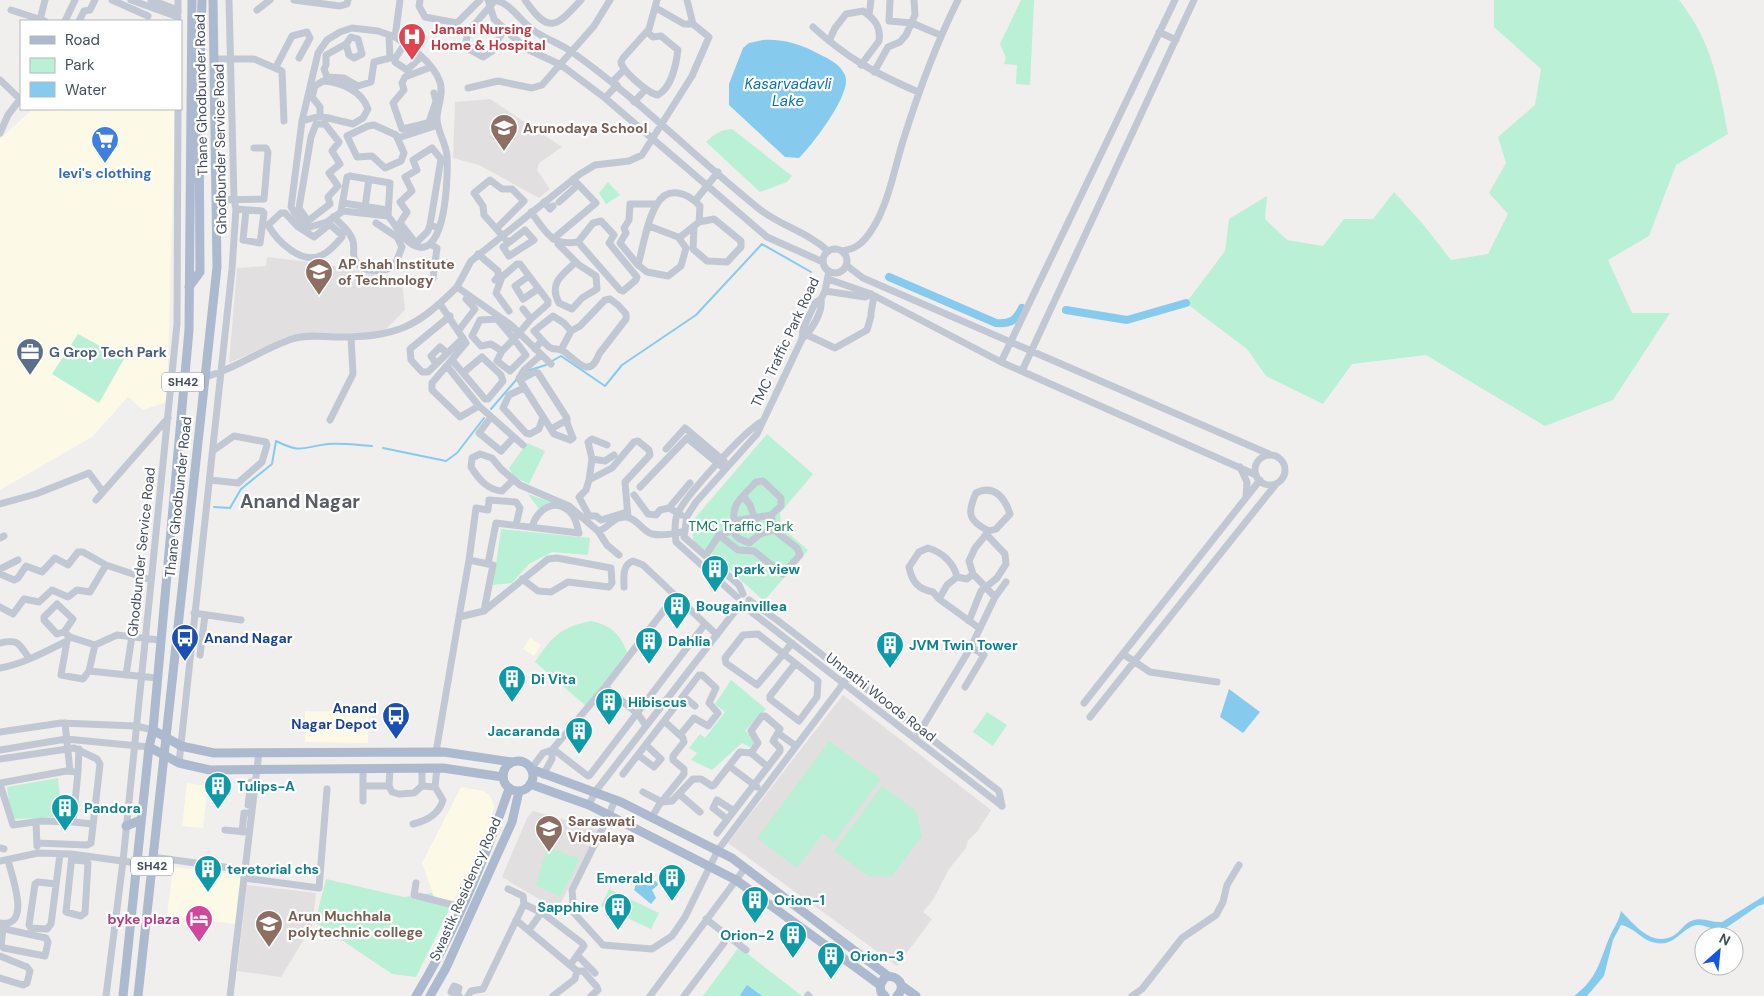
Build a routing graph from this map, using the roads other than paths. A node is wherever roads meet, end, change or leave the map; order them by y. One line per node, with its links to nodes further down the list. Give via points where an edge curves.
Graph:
1 (45, 0): 39 (street)
2 (76, 0): 40 (street)
3 (95, 0): 41 (street, via 90,11 84,11)
4 (112, 0): 37 (street)
5 (131, 0): 29 (street)
6 (178, 0): 36 (street)
7 (192, 0): 136 (main road, Thane Ghodbunder Road / SH42)
8 (202, 0): 136 (main road, via 200,272)
9 (213, 0): 62 (main road, Thane Ghodbunder Road / SH42)
10 (229, 0): 60 (street, Ghodbunder Service Road)
11 (270, 0): 34 (street)
12 (294, 0): 13 (street, via 340,6 347,4)
13 (348, 0)
14 (400, 0): 52 (street)
15 (420, 0): 16 (street, via 419,6 425,17 456,23)
16 (480, 0)
17 (495, 0): 31 (street); 50 (street, via 503,2)
18 (525, 0): 42 (street)
19 (581, 0): 42 (street, via 560,22)
20 (610, 0): 58 (street)
21 (657, 0): 32 (street)
22 (687, 0): 44 (street)
23 (870, 0): 35 (street)
24 (890, 0): 43 (street, via 889,21)
25 (914, 0): 43 (street)
26 (958, 0): 51 (street)
27 (1175, 0): 49 (street)
28 (1194, 0): 54 (street)
29 (141, 2): 30 (street)
30 (151, 4): 36 (street); 37 (street)
31 (489, 4): 47 (street, via 494,19); 47 (street, via 468,32 466,47 483,57 492,52)
32 (656, 8): 44 (street, via 684,24); 48 (street)
33 (11, 10): 38 (street)
34 (258, 10)
35 (869, 15): 55 (street, via 859,11 846,14 834,28); 63 (street, via 877,23 879,41)
36 (178, 16)
37 (147, 19)
38 (39, 20)
39 (42, 20)
40 (66, 20)
41 (80, 20)
42 (544, 22): 50 (street)
43 (912, 23): 51 (street); 68 (street, via 900,42 888,47)
44 (694, 24): 84 (street, via 706,32 709,40 692,76)
45 (813, 27): 55 (street)
46 (348, 29): 52 (street, via 378,31); 53 (street); 82 (street, via 326,40 318,53)
47 (504, 29): 64 (street, via 529,50)
48 (646, 32): 67 (street, via 622,58); 72 (street, via 653,37 661,36 678,50 674,72 661,94 655,95)
49 (1159, 32): 54 (street); 155 (street)
50 (536, 33): 58 (street)
51 (940, 35): 73 (street)
52 (392, 36): 56 (street); 57 (street, via 390,58 374,62 371,82 358,86 344,78 328,78 324,69 326,55)
53 (351, 37): 57 (street); 57 (street, via 358,39 362,54 354,58 349,55)
54 (1176, 40): 159 (street)
55 (829, 41): 63 (street)
56 (405, 43): 59 (street); 59 (street, via 395,62 407,70)
57 (346, 44)
58 (572, 52): 64 (street); 70 (street)
59 (421, 57): 66 (street)
60 (231, 58): 62 (street); 65 (street, via 254,59); 97 (street, Ghodbunder Service Road)
61 (299, 58): 65 (street, via 310,38 307,32 292,36)
62 (214, 59): 98 (main road, Thane Ghodbunder Road / SH42)
63 (861, 64): 68 (street)
64 (561, 65): 71 (street, via 542,85 532,88 498,81); 76 (street)
65 (276, 67): 81 (street, via 284,73)
66 (431, 67): 83 (street, via 440,83); 83 (street, via 405,77 402,83 404,90 393,103 402,129)
67 (624, 70): 70 (street); 72 (street)
68 (874, 72): 73 (street)
69 (0, 80): 75 (street)
70 (614, 84): 76 (street); 78 (street)
71 (468, 88)
72 (646, 89): 78 (street)
73 (918, 92): 125 (street, via 878,219 863,242)
74 (434, 93): 83 (street)
75 (20, 97)
76 (605, 98): 87 (street)
77 (20, 99): 85 (street)
78 (634, 102): 84 (street)
79 (178, 110): 171 (street, Ghodbunder Service Road, via 177,324)
80 (320, 116): 80 (street, via 353,124 363,118 368,109 365,100 356,92 323,81 315,86 312,97 320,107); 82 (street)
81 (284, 121)
82 (302, 121): 88 (street)
83 (435, 122): 86 (street); 114 (street, via 446,151 448,184)
84 (660, 125): 87 (street); 91 (street)
85 (0, 133)
86 (398, 138): 86 (street, via 403,159 385,168 372,156 357,157 347,138 348,134 370,125 394,133)
87 (654, 138): 94 (street, via 642,155 629,161 595,165); 96 (street)
88 (299, 139): 89 (street); 93 (street)
89 (310, 141): 95 (street); 95 (street, via 316,124 325,124 339,142 332,151 340,164 329,173 338,186 328,197 330,204 308,221 299,208)
90 (254, 148): 97 (street, via 266,148 268,152 265,197 262,200)
91 (718, 172): 96 (street); 124 (street, via 774,220 818,242)
92 (369, 179): 102 (street, via 349,176); 103 (street); 107 (street, via 391,185)
93 (295, 182): 95 (street); 108 (street, via 291,207 299,220 310,227)
94 (576, 182): 100 (street); 100 (street, via 552,207); 119 (street, via 596,203)
95 (304, 183)
96 (708, 184): 99 (street); 128 (street, via 767,237)
97 (234, 199): 98 (street); 104 (street, Ghodbunder Service Road)
98 (216, 200): 167 (main road, Thane Ghodbunder Road / SH42, via 217,267)
99 (695, 201): 101 (street, via 682,192 674,192); 111 (street, via 700,206)
100 (544, 202): 106 (street)
101 (656, 204): 113 (street); 129 (street, via 630,204 629,220 624,228 626,233 620,243)
102 (342, 207): 103 (street); 107 (street); 108 (street)
103 (365, 207): 107 (street)
104 (236, 209): 105 (street); 166 (street, Ghodbunder Service Road)
105 (246, 210): 105 (street, via 264,213 260,243 243,240)
106 (532, 212): 112 (street); 119 (street)
107 (388, 213): 122 (street, via 392,227 412,245)
108 (330, 221): 108 (street, via 342,237 323,255 308,258 285,245 268,225 285,213 297,226 316,237); 109 (street, via 342,224 353,240 355,260 361,266 381,271 395,264 402,247 397,237)
109 (376, 223)
110 (430, 224): 110 (street, via 428,231 414,241 400,223 407,212 400,202 412,191 405,177 417,170 413,160 432,148 441,159); 114 (street)
111 (696, 224): 118 (street); 123 (street); 123 (street, via 714,219 741,244 727,262 707,261)
112 (517, 226): 116 (street); 117 (street)
113 (649, 226): 118 (street); 129 (street)
114 (439, 228): 122 (street)
115 (497, 228): 115 (street, via 484,215 474,193 490,180 502,189 512,189 524,201); 117 (street)
116 (522, 232): 120 (street); 120 (street, via 526,230 534,240 510,257 503,248)
117 (503, 236): 120 (street); 126 (street)
118 (679, 238): 123 (street)
119 (555, 240): 121 (street, via 564,245); 127 (street)
120 (508, 242)
121 (578, 242): 121 (street, via 620,290 636,280 637,277 609,243 614,235 601,221 593,223)
122 (430, 244): 133 (street, via 437,248)
123 (690, 250): 129 (street, via 681,266 668,276 647,272)
124 (828, 251): 125 (street); 128 (street)
125 (842, 251): 130 (street)
126 (478, 254): 135 (street, via 498,271); 137 (street, via 467,266)
127 (576, 262): 127 (street, via 596,276 597,289 572,308 559,303 555,283)
128 (823, 262): 131 (street)
129 (638, 265)
130 (846, 265): 131 (street); 134 (street)
131 (829, 275): 139 (street); 140 (street, TMC Traffic Park Road)
132 (529, 276): 138 (street); 138 (street, via 515,286 523,299); 145 (street, via 517,264 502,277 496,293)
133 (433, 278)
134 (862, 278): 139 (street); 155 (street)
135 (495, 280)
136 (189, 287): 256 (main road, Thane Ghodbunder Road / SH42, via 189,330)
137 (457, 288): 142 (street); 143 (street)
138 (538, 288): 147 (street, via 548,304)
139 (856, 288): 141 (street)
140 (825, 291): 141 (street, via 865,297); 150 (street, TMC Traffic Park Road, via 815,303)
141 (872, 295): 150 (street, via 866,330 835,348); 161 (street)
142 (477, 303): 148 (street); 151 (street)
143 (440, 304): 146 (street); 152 (street, via 402,330)
144 (523, 309): 147 (street)
145 (509, 311)
146 (450, 316): 148 (street); 153 (street, via 410,349 411,360 422,372 428,372)
147 (531, 319): 151 (street)
148 (459, 330): 153 (street)
149 (572, 331): 154 (street, via 553,316 534,331); 157 (street); 157 (street, via 605,300 610,299 626,314 626,319 597,360 589,366 574,362)
150 (804, 335): 176 (street, TMC Traffic Park Road)
151 (517, 336): 156 (street); 158 (street); 158 (street, via 526,355 510,371 497,361); 158 (street, via 497,319 480,320 472,336 482,346 491,344)
152 (351, 337): 166 (street, via 293,338); 174 (street, via 353,374)
153 (463, 338): 162 (street, via 465,346)
154 (542, 340): 156 (street); 157 (street, via 551,348)
155 (1010, 343): 159 (street); 161 (street)
156 (535, 349): 160 (street)
157 (561, 350)
158 (502, 351)
159 (1031, 352): 164 (street); 183 (street)
160 (541, 355): 163 (street); 168 (street, via 524,370)
161 (1001, 362): 164 (street)
162 (450, 363): 165 (street); 170 (street); 170 (street, via 432,383 432,390 457,416)
163 (551, 364)
164 (1022, 371): 189 (street)
165 (464, 372): 165 (street, via 485,399 503,381 482,357)
166 (222, 373): 167 (street); 182 (street, Ghodbunder Service Road)
167 (205, 377): 293 (main road, Thane Ghodbunder Road / SH42)
168 (520, 380): 169 (street); 175 (street, via 538,373)
169 (524, 388): 173 (street); 173 (street, via 509,394 503,408 518,427 530,434 539,429)
170 (479, 406): 172 (street)
171 (168, 417): 198 (street); 234 (street, Ghodbunder Service Road)
172 (491, 417): 178 (street); 178 (street, via 479,433 501,451)
173 (543, 417): 177 (street)
174 (330, 420)
175 (567, 420): 177 (street); 177 (street, via 574,438 558,437)
176 (761, 422): 186 (street, TMC Traffic Park Road, via 749,429); 188 (street, TMC Traffic Park Road, via 757,434)
177 (551, 429)
178 (514, 437): 179 (street)
179 (523, 445)
180 (607, 445): 185 (street, via 592,439 588,442)
181 (666, 448): 186 (street, via 685,428)
182 (214, 450): 192 (street, Ghodbunder Service Road); 192 (street, via 234,436 266,442 267,446 262,462 238,483)
183 (1269, 454): 191 (street, via 1258,462); 196 (street, via 1280,459 1285,466 1284,475)
184 (614, 455): 187 (street)
185 (592, 460): 187 (street); 194 (street)
186 (720, 461): 188 (street); 197 (street, via 687,438); 205 (street, TMC Traffic Park Road)
187 (601, 462): 190 (street)
188 (726, 467): 210 (street, TMC Traffic Park Road, via 696,502)
189 (1240, 468): 191 (street); 201 (street, via 1247,482)
190 (610, 469): 194 (street); 206 (street, via 634,442 638,441 649,450 650,455 625,482)
191 (1258, 478): 196 (street, via 1267,485); 201 (street)
192 (210, 480): 245 (street, Ghodbunder Service Road)
193 (513, 480): 193 (street, via 492,458 480,454 472,458 471,467 489,487 502,491); 216 (street, via 569,506)
194 (588, 480): 208 (street, via 586,490 579,497 587,515 601,520)
195 (690, 483): 204 (street)
196 (1276, 484): 265 (street)
197 (640, 487)
198 (103, 492): 202 (street); 203 (street, via 90,473)
199 (634, 495): 204 (street, via 648,514 656,515 660,510)
200 (743, 496): 207 (street, via 756,482 763,481 782,502); 209 (street); 211 (street, via 733,510)
201 (1246, 498): 262 (street)
202 (96, 500)
203 (0, 504)
204 (669, 508): 205 (street)
205 (678, 512): 210 (street); 218 (street)
206 (628, 514): 208 (street); 218 (street, via 652,534)
207 (771, 515): 209 (street); 215 (street)
208 (613, 518): 216 (street)
209 (754, 518): 211 (street); 220 (street)
210 (686, 520): 219 (street, TMC Traffic Park Road)
211 (734, 521): 214 (street)
212 (516, 525): 213 (street); 226 (street, via 520,508 516,502 489,500 488,510 476,508); 227 (street, via 496,523)
213 (532, 527): 213 (street, via 570,532 579,533 570,511 556,506 536,514)
214 (732, 530): 220 (street, via 738,538 749,543); 221 (street)
215 (774, 530): 220 (street); 221 (street, via 800,555 783,574 754,551 738,550)
216 (598, 531): 224 (street, via 606,546)
217 (988, 532): 217 (street, via 996,529 1010,514 1004,499 984,489 976,493 969,512 970,517); 231 (street, via 969,561); 237 (street, via 1005,554 1006,564)
218 (675, 534): 219 (street); 222 (street)
219 (684, 534): 222 (street); 223 (street)
220 (760, 534)
221 (719, 535): 223 (street)
222 (676, 542): 238 (street)
223 (706, 555): 238 (street, via 739,585)
224 (619, 556)
225 (18, 560): 229 (street)
226 (469, 560): 227 (street); 247 (street)
227 (488, 564): 244 (street, via 493,565)
228 (106, 565): 230 (street, via 78,552 68,565 55,558 42,572 28,565 14,580); 234 (street); 243 (street, via 90,592 77,590 68,597 52,590 39,602 24,599 13,614)
229 (0, 569)
230 (0, 574)
231 (973, 574): 232 (street, via 967,579); 237 (street)
232 (957, 577): 241 (street, via 947,585); 241 (street, via 952,565 939,553 928,548 919,552 909,567 911,578)
233 (522, 579): 233 (street, via 548,559 557,558 611,568 612,583 609,588 568,582 551,592 538,591); 244 (street)
234 (151, 580): 255 (street, Ghodbunder Service Road)
235 (1006, 582): 240 (street)
236 (624, 587): 239 (street, via 626,566 633,561 643,565)
237 (985, 587): 240 (street); 249 (street)
238 (740, 595): 242 (street); 242 (street, via 736,603)
239 (675, 596): 250 (street); 275 (street)
240 (995, 597): 251 (street)
241 (939, 599): 249 (street)
242 (744, 604): 252 (street); 258 (street, Unnathi Woods Road); 270 (street, Unnathi Woods Road)
243 (0, 607)
244 (484, 611): 247 (street)
245 (194, 613): 246 (street); 298 (street, Ghodbunder Service Road)
246 (205, 615): 248 (street); 263 (street)
247 (458, 617): 306 (street)
248 (241, 620)
249 (969, 620): 251 (street)
250 (706, 624): 252 (street); 280 (street)
251 (979, 628): 260 (street)
252 (717, 635): 286 (street)
253 (132, 636): 255 (street); 259 (street, via 117,635); 269 (street)
254 (67, 637): 254 (street, via 57,634 44,620 57,604 73,619); 259 (street); 264 (street); 268 (street, via 62,675 83,679)
255 (144, 638): 256 (street); 271 (street, Ghodbunder Service Road)
256 (160, 640): 272 (main road, Thane Ghodbunder Road / SH42)
257 (0, 642): 264 (street, via 14,640)
258 (792, 643): 261 (street); 274 (street, Unnathi Woods Road)
259 (94, 645): 268 (street)
260 (971, 647): 276 (street, via 984,655); 289 (street)
261 (783, 654): 261 (street, via 757,685 726,663 725,658 747,633 758,634); 266 (street)
262 (1123, 654): 265 (street); 278 (street)
263 (200, 655)
264 (29, 658): 267 (street, via 22,664)
265 (1134, 662): 273 (street, via 1150,672); 281 (street)
266 (796, 664): 283 (street, via 818,681 817,697); 283 (street, via 770,699)
267 (0, 668)
268 (90, 671): 269 (street)
269 (126, 675): 271 (street)
270 (849, 676): 274 (street); 289 (street, Unnathi Woods Road)
271 (141, 677): 272 (street); 285 (street, Ghodbunder Service Road)
272 (157, 678): 288 (main road, Thane Ghodbunder Road / SH42)
273 (1218, 682)
274 (844, 684): 287 (street); 295 (street, Unnathi Woods Road)
275 (606, 687): 280 (street); 304 (street)
276 (965, 687)
277 (683, 696): 279 (street); 282 (street); 292 (street, via 702,675 716,688 709,703 718,713 708,726 694,718)
278 (1084, 703)
279 (695, 706)
280 (638, 714): 286 (street); 304 (street, via 588,776)
281 (1090, 718)
282 (664, 721): 292 (street); 297 (street)
283 (799, 721): 287 (street)
284 (65, 723): 285 (street); 290 (street); 294 (street)
285 (136, 726): 288 (street); 296 (street, Ghodbunder Service Road)
286 (646, 726): 336 (street)
287 (810, 729): 299 (street)
288 (153, 730): 293 (main road); 300 (main road, Thane Ghodbunder Road / SH42)
289 (920, 730): 295 (street); 295 (street, Unnathi Woods Road, via 999,791 1002,806)
290 (0, 732)
291 (778, 733): 299 (street); 307 (street, via 780,729 762,716 751,731 758,740); 314 (street, via 773,742 780,751)
292 (680, 735): 341 (street, via 684,742 673,760 684,769 684,774)
293 (166, 736): 298 (main road); 309 (main road, Thane Ghodbunder Road / SH42)
294 (66, 739): 296 (street); 301 (street); 303 (street)
295 (918, 741)
296 (133, 745): 300 (street); 354 (street, Ghodbunder Service Road)
297 (646, 745): 308 (street); 308 (street, via 661,759 654,767)
298 (181, 746): 305 (main road, via 214,753); 312 (street, Ghodbunder Service Road)
299 (796, 746): 335 (street)
300 (149, 747): 309 (main road); 349 (main road, Thane Ghodbunder Road / SH42)
301 (67, 749): 302 (street); 310 (street); 321 (street)
302 (79, 749): 321 (street); 352 (street, via 100,764)
303 (0, 750)
304 (552, 750): 320 (street, via 543,753); 323 (street, via 552,759)
305 (259, 752): 306 (main road); 315 (street)
306 (436, 752): 311 (main road)
307 (750, 753): 313 (street, via 740,752); 314 (street)
308 (638, 755): 322 (street)
309 (163, 756): 312 (main road); 363 (main road, Thane Ghodbunder Road / SH42)
310 (0, 759)
311 (512, 762): 320 (main road, via 524,763); 324 (main road)
312 (179, 763): 315 (main road, via 210,770)
313 (729, 766): 328 (street); 338 (street, via 714,785 702,779 692,779)
314 (768, 766): 328 (street)
315 (257, 768): 316 (main road); 345 (street)
316 (363, 768): 317 (main road); 329 (street)
317 (390, 768): 318 (main road); 330 (street)
318 (422, 768): 319 (main road); 331 (street)
319 (437, 768): 324 (main road); 332 (street)
320 (531, 769): 323 (main road); 327 (main road)
321 (74, 771): 326 (street); 351 (street)
322 (623, 774)
323 (543, 775): 336 (main road)
324 (502, 777): 334 (main road, via 504,784)
325 (250, 782): 345 (street)
326 (0, 784): 350 (street, via 13,825)
327 (530, 784): 334 (main road); 342 (main road)
328 (754, 784): 335 (street); 343 (street)
329 (363, 786): 330 (street); 340 (street)
330 (389, 786): 331 (street, via 392,792 399,794 414,793)
331 (422, 786): 332 (street)
332 (435, 787): 353 (street, via 442,804 435,814)
333 (327, 789): 371 (street, via 319,888)
334 (514, 790): 377 (main road, Swastik Residency Road); 394 (main road, Swastik Residency Road, via 512,822)
335 (762, 791): 359 (street)
336 (595, 792): 339 (main road); 342 (street)
337 (643, 792): 341 (street)
338 (678, 794): 341 (street, via 672,801); 344 (street)
339 (615, 800): 346 (street); 347 (main road)
340 (363, 801)
341 (662, 802): 347 (street)
342 (588, 805): 346 (main road)
343 (734, 811): 348 (street); 348 (street, via 717,800 713,808)
344 (700, 812)
345 (250, 813): 356 (street)
346 (609, 815): 368 (main road); 368 (street, via 572,890 574,913 604,945 652,949 672,936 685,917)
347 (652, 817): 359 (main road)
348 (727, 819): 357 (street)
349 (142, 820): 354 (main road); 367 (main road, Thane Ghodbunder Road / SH42)
350 (36, 822): 351 (street); 358 (street)
351 (73, 822): 352 (street)
352 (94, 824): 358 (street, via 91,843 87,845)
353 (413, 824)
354 (126, 826): 365 (street, Ghodbunder Service Road)
355 (225, 830): 356 (street)
356 (246, 832): 371 (street)
357 (717, 833)
358 (37, 843): 360 (street)
359 (718, 850): 368 (street); 370 (main road)
360 (38, 854): 361 (street); 364 (street)
361 (60, 854): 362 (street); 374 (street)
362 (72, 857): 362 (street, via 66,912 81,916 85,914 88,863); 365 (street)
363 (153, 857): 371 (street); 402 (main road, Thane Ghodbunder Road / SH42)
364 (8, 860): 366 (street); 381 (street, via 19,910 15,920)
365 (123, 861): 367 (street); 400 (street, Ghodbunder Service Road)
366 (0, 862)
367 (137, 864): 401 (main road, Thane Ghodbunder Road / SH42)
368 (709, 866): 372 (main road)
369 (1239, 866): 412 (street, via 1227,885 1216,915 1182,938 1142,989)
370 (745, 868): 372 (street); 391 (main road)
371 (244, 874): 403 (street)
372 (736, 880): 379 (street); 396 (main road)
373 (416, 883): 377 (street, via 414,895)
374 (56, 884): 374 (street, via 50,924 47,929 31,928 36,884)
375 (508, 889): 376 (street, via 524,896)
376 (524, 904): 378 (street); 380 (street)
377 (461, 907): 388 (main road, Swastik Residency Road)
378 (541, 913): 382 (street); 386 (street, via 582,943 584,946)
379 (706, 919): 384 (street); 408 (street)
380 (516, 920): 382 (street); 398 (street)
381 (1, 927): 381 (street, via 46,938 45,956 4,948 1,946)
382 (529, 930): 387 (street)
383 (724, 943): 409 (street)
384 (746, 950)
385 (0, 956): 392 (street, via 27,966 30,971 27,983 23,985)
386 (578, 956): 387 (street); 390 (street)
387 (570, 965): 389 (street)
388 (433, 966): 393 (main road, Swastik Residency Road); 394 (main road)
389 (578, 971): 406 (street, via 576,979); 407 (street, via 582,971 597,987)
390 (595, 973)
391 (888, 976): 395 (main road, via 896,978); 396 (main road, via 883,979)
392 (0, 978)
393 (426, 979): 394 (main road); 404 (main road, Swastik Residency Road)
394 (440, 979): 397 (street, via 452,993); 405 (main road, Swastik Residency Road)
395 (902, 986): 410 (main road); 411 (main road)
396 (881, 992)
397 (459, 993): 399 (street)
398 (484, 993): 399 (street)
399 (470, 994)
400 (106, 996)
401 (123, 996)
402 (138, 996)
403 (230, 996)
404 (416, 996)
405 (430, 996)
406 (553, 996)
407 (591, 996)
408 (650, 996)
409 (684, 996)
410 (897, 996)
411 (916, 996)
412 (1132, 996)

